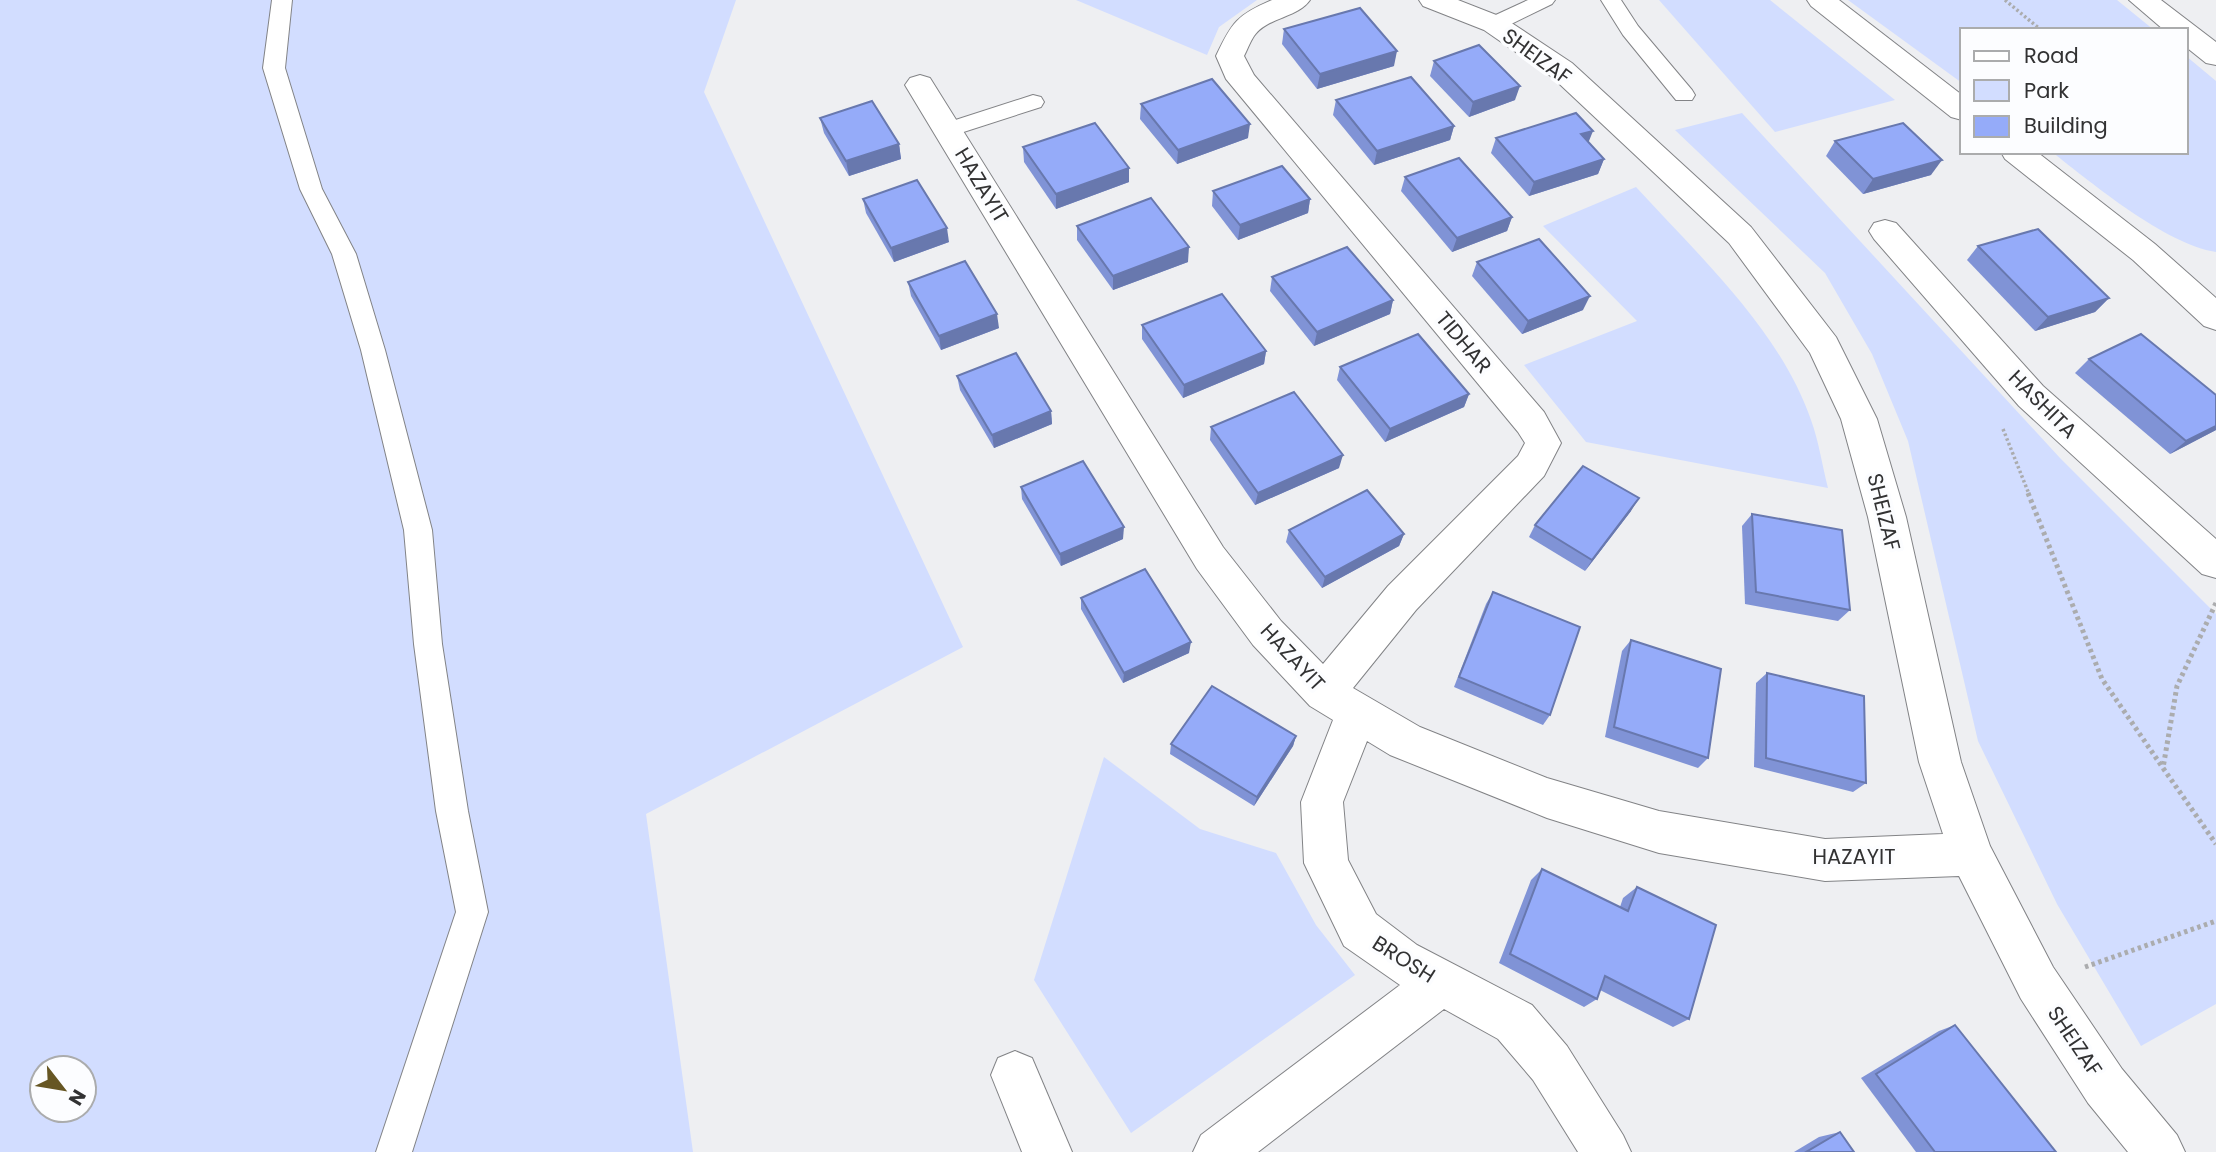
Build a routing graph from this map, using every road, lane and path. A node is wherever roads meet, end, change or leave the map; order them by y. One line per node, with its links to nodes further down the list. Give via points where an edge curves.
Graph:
1 (282, 0): 35 (lane, via 274,68 311,189 344,254 418,530 428,644 472,912)
2 (1296, 0): 27 (street, TIDHAR, via 1243,29 1230,56 1241,79 1531,422 1543,443 1531,466 1402,598)
3 (1433, 0): 9 (street, SHEIZAF)
4 (1545, 0): 9 (lane)
5 (1611, 0): 15 (lane)
6 (1821, 0): 17 (street)
7 (2005, 0): 10 (path)
8 (2143, 0): 11 (street)
9 (1494, 24): 30 (street, SHEIZAF, via 1562,70 1740,235 1825,346 1859,419 1887,517 1940,762)
10 (2039, 28)
11 (2179, 28)
12 (2188, 35): 13 (street)
13 (2216, 56)
14 (920, 85): 18 (street, HAZAYIT)
15 (1684, 95)
16 (1033, 102): 18 (lane)
17 (1960, 108)
18 (948, 130): 27 (street, HAZAYIT, via 1210,558 1267,633)
19 (2019, 154): 21 (street)
20 (1885, 230): 24 (street, HASHITA)
21 (2144, 252): 22 (street); 23 (street)
22 (2216, 293)
23 (2216, 317)
24 (2004, 365): 25 (street, HASHITA, via 2031,396); 28 (path, via 1998,416 2102,680)
25 (2216, 562)
26 (2216, 603): 28 (path, via 2177,686)
27 (1341, 703): 30 (street, HAZAYIT, via 1405,741 1547,798 1659,832 1825,860); 32 (street, BROSH, via 1322,802 1326,863 1360,930)
28 (2163, 768): 29 (path)
29 (2216, 844)
30 (1971, 854): 33 (street, SHEIZAF)
31 (2216, 921): 33 (path)
32 (1441, 983): 37 (street); 38 (street, BROSH, via 1515,1022 1550,1063)
33 (2037, 983): 39 (street, SHEIZAF, via 2105,1086)
34 (1015, 1075): 36 (street)
35 (394, 1152)
36 (1046, 1152)
37 (1219, 1152)
38 (1606, 1152)
39 (2161, 1152)

